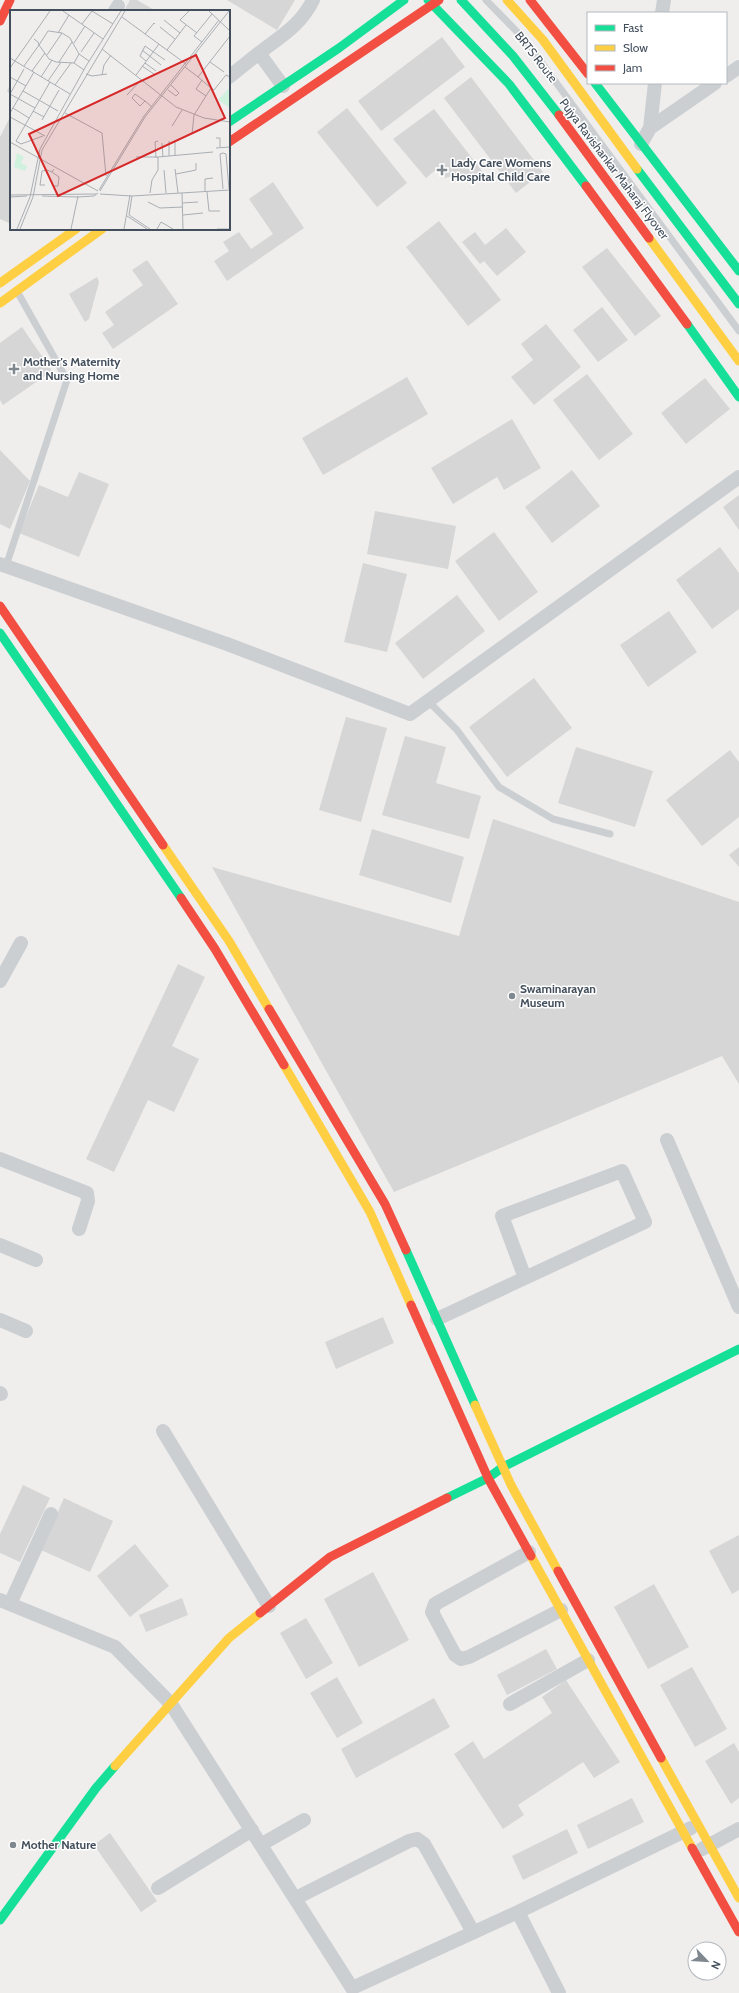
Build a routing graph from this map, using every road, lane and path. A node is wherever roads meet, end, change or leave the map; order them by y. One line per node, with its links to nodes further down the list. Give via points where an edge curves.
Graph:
1 (10, 0): 11 (street)
2 (313, 0): 12 (street, via 298,24)
3 (404, 0): 20 (street)
4 (461, 0): 33 (street, Pujya Ravishankar Maharaj Flyover, via 513,56 582,145)
5 (486, 0): 32 (lane, BRTS Route, via 524,40)
6 (507, 0): 31 (street, Pujya Ravishankar Maharaj Flyover, via 543,40 668,212)
7 (530, 0): 14 (street)
8 (664, 0): 10 (street)
9 (434, 2): 23 (street); 34 (street, via 509,84 632,248)
10 (662, 12)
11 (0, 21)
12 (259, 53): 15 (street); 20 (street)
13 (739, 67): 16 (street)
14 (587, 73)
15 (230, 75)
16 (727, 75)
17 (596, 84): 24 (street)
18 (655, 84): 22 (street)
19 (714, 84): 22 (street)
20 (283, 86): 21 (street)
21 (230, 121)
22 (650, 128): 24 (street)
23 (230, 141)
24 (641, 144): 27 (street)
25 (75, 230): 28 (street)
26 (101, 230): 29 (street)
27 (739, 271)
28 (0, 283)
29 (16, 291): 30 (street); 36 (lane, via 67,380)
30 (0, 303)
31 (739, 304)
32 (739, 331)
33 (739, 361)
34 (739, 397)
35 (739, 477): 39 (street)
36 (3, 565): 39 (street, via 227,644 410,714)
37 (0, 606): 50 (street, via 229,940 385,1204)
38 (0, 633): 56 (street, via 215,949 370,1212)
39 (428, 700): 40 (lane, via 457,730 498,787 553,819)
40 (610, 834)
41 (21, 943): 42 (street)
42 (0, 981)
43 (667, 1140): 49 (street)
44 (0, 1160): 45 (street, via 87,1193 88,1201)
45 (79, 1229)
46 (0, 1245): 47 (street)
47 (36, 1260)
48 (525, 1278): 48 (street, via 645,1222 622,1171 502,1216); 50 (street)
49 (739, 1307)
50 (437, 1319): 55 (street)
51 (0, 1320): 52 (street)
52 (26, 1331)
53 (739, 1349): 55 (street)
54 (163, 1431): 60 (street)
55 (503, 1467): 56 (street); 66 (street)
56 (488, 1478): 58 (street); 60 (street, via 330,1557)
57 (51, 1514): 59 (street)
58 (529, 1552): 61 (street); 61 (street, via 435,1604 432,1612 455,1655 461,1659 469,1657)
59 (5, 1602): 63 (street, via 115,1647)
60 (269, 1606): 63 (street, via 229,1638)
61 (561, 1610): 62 (street)
62 (588, 1660): 64 (street); 69 (street)
63 (171, 1704): 68 (street); 77 (street, via 96,1788)
64 (510, 1704)
65 (304, 1820): 70 (street)
66 (698, 1824): 69 (street); 71 (street)
67 (739, 1829): 71 (street)
68 (252, 1830): 70 (street); 73 (street)
69 (682, 1832): 72 (street); 76 (street)
70 (262, 1844): 74 (street)
71 (710, 1845): 72 (street); 75 (street)
72 (695, 1852): 79 (street)
73 (158, 1888)
74 (296, 1898): 78 (street, via 417,1839 424,1844); 80 (street)
75 (739, 1898)
76 (518, 1912): 78 (street); 81 (street)
77 (0, 1920)
78 (473, 1932): 80 (street)
79 (739, 1932)
80 (348, 1990)
81 (559, 1993)

